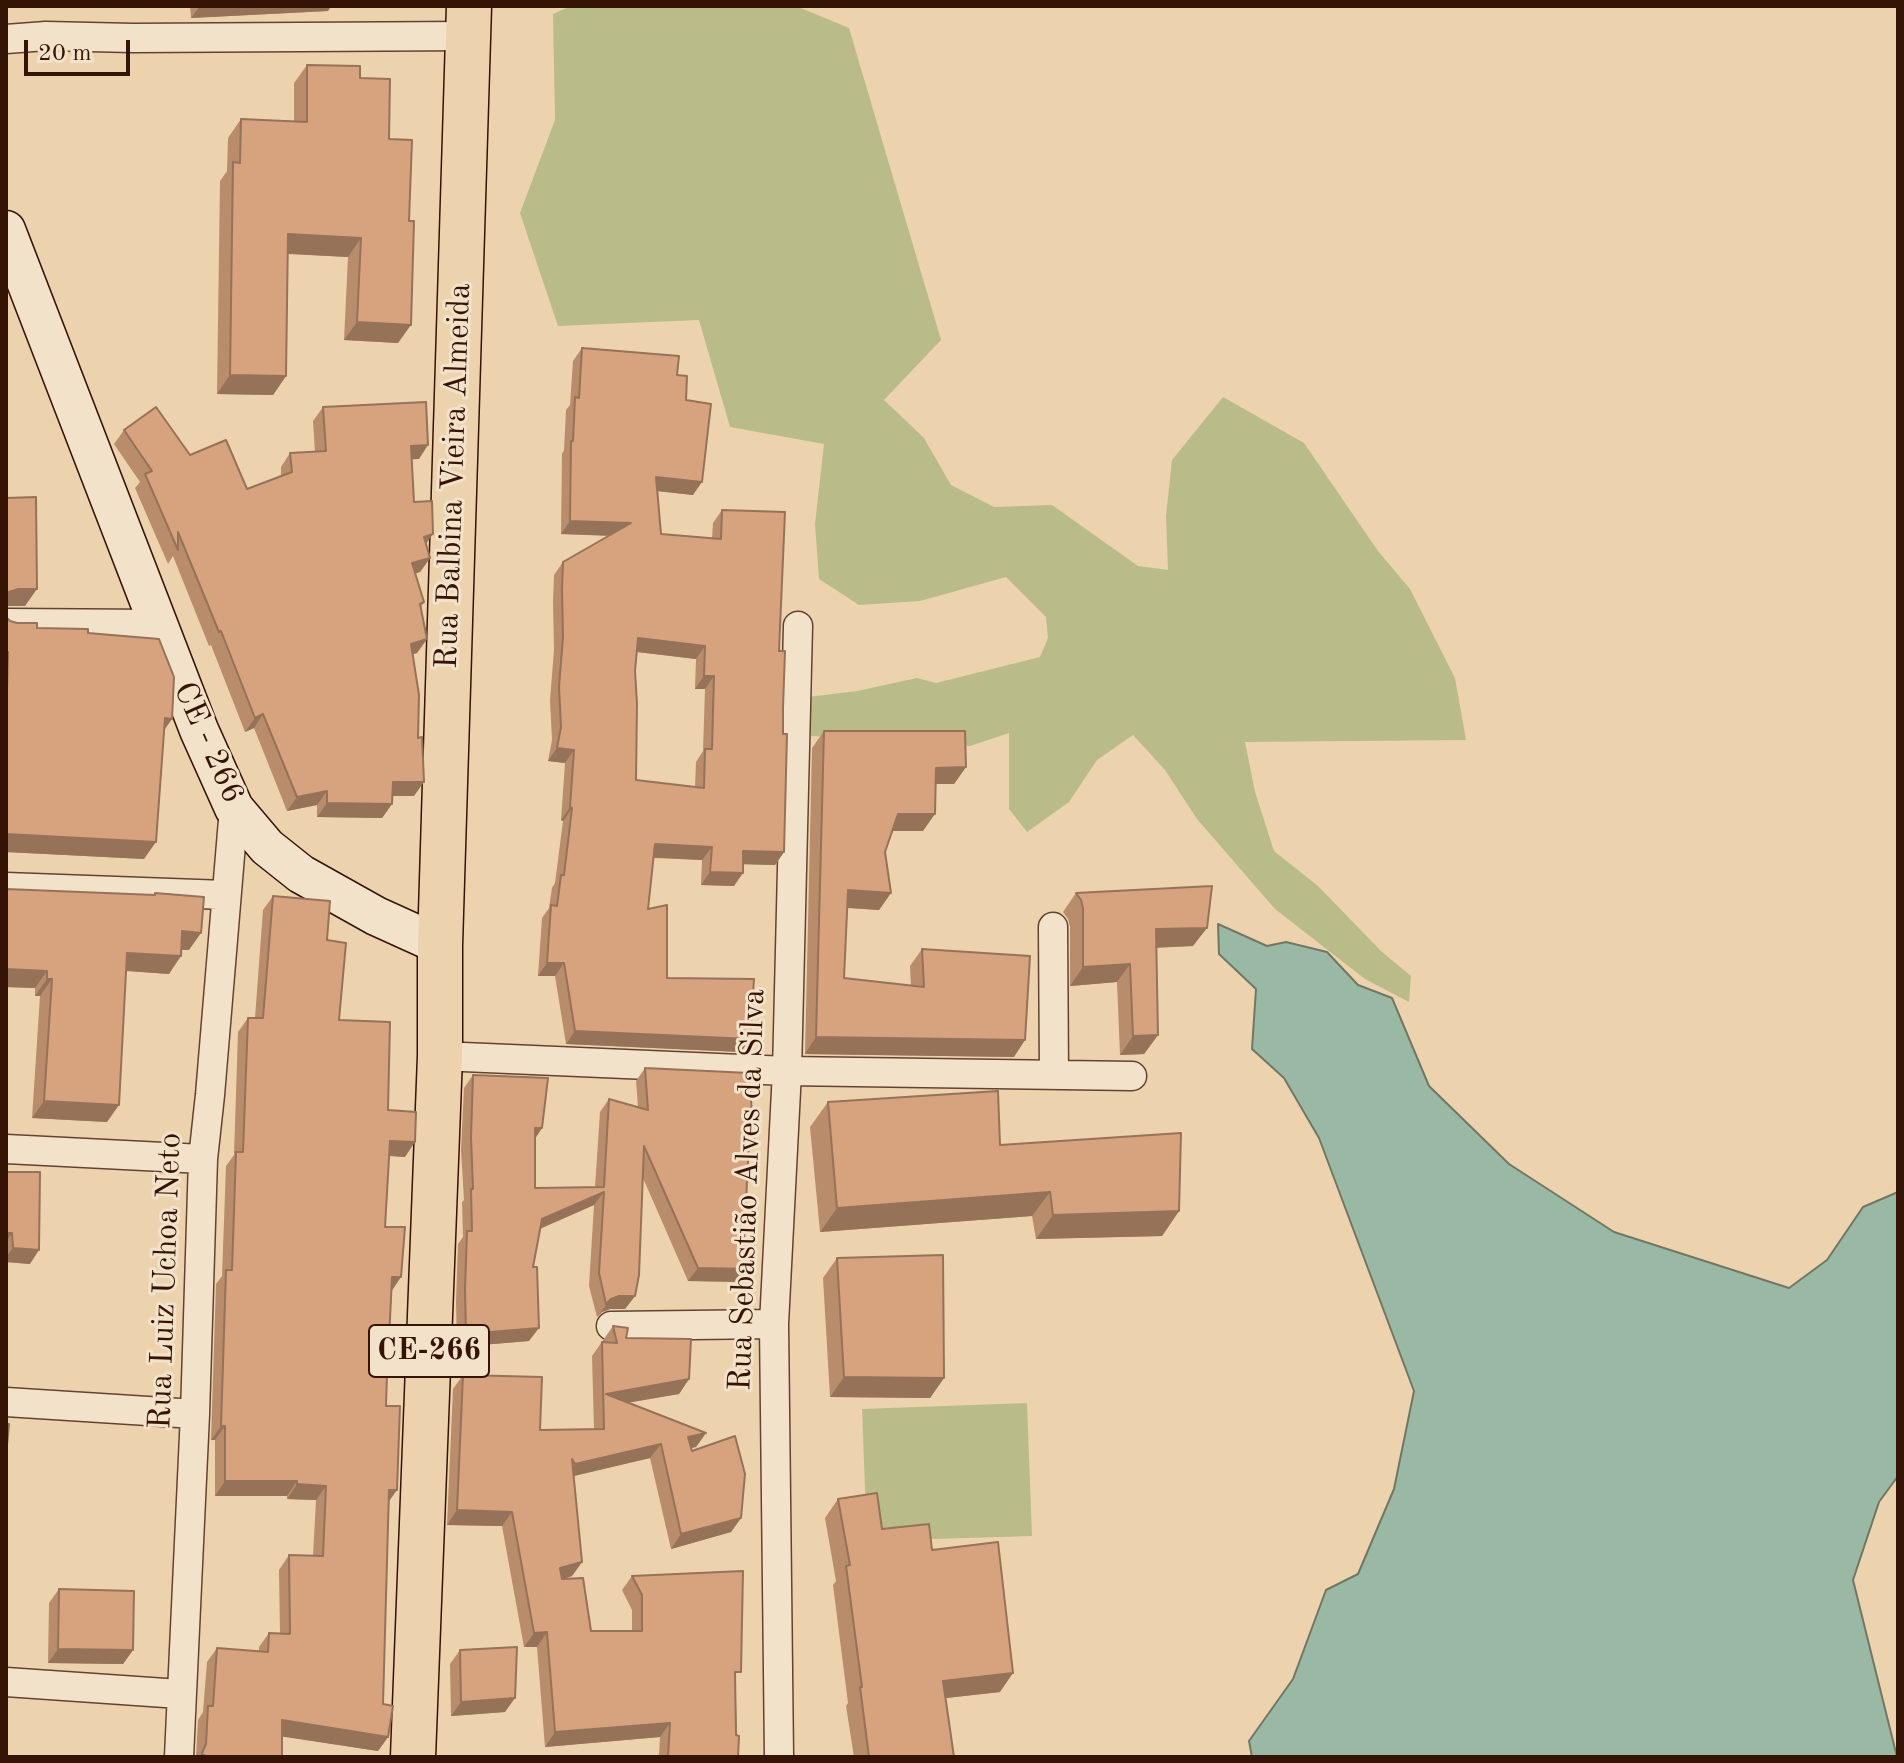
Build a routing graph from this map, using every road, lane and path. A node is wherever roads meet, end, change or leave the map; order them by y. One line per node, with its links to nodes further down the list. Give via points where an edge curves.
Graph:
1 (468, 21): 2 (street); 11 (main road, Rua Balbina Vieira Almeida)
2 (6, 39)
3 (7, 239): 5 (street, CE - 266)
4 (6, 623): 5 (street)
5 (158, 624): 7 (street, CE - 266)
6 (798, 626): 13 (street, Rua Sebastião Alves da Silva)
7 (234, 808): 9 (street, Rua Luiz Uchoa Neto); 11 (street, CE - 266, via 267,847 301,874)
8 (6, 887): 9 (street)
9 (225, 895): 17 (street, Rua Luiz Uchoa Neto)
10 (1053, 927): 14 (street)
11 (440, 945): 12 (main road, CE-266)
12 (440, 1056): 13 (street); 25 (main road, CE-266)
13 (787, 1071): 14 (street); 18 (street, Rua Sebastião Alves da Silva)
14 (1054, 1075): 15 (street)
15 (1132, 1076)
16 (6, 1149): 17 (street)
17 (203, 1159): 21 (street, Rua Luiz Uchoa Neto)
18 (774, 1324): 19 (street); 26 (street, Rua Sebastião Alves da Silva)
19 (611, 1326)
20 (6, 1402): 21 (street)
21 (195, 1414): 23 (street, Rua Luiz Uchoa Neto)
22 (6, 1682): 23 (street)
23 (180, 1694): 24 (street, Rua Luiz Uchoa Neto)
24 (179, 1757)
25 (413, 1757)
26 (779, 1757)

